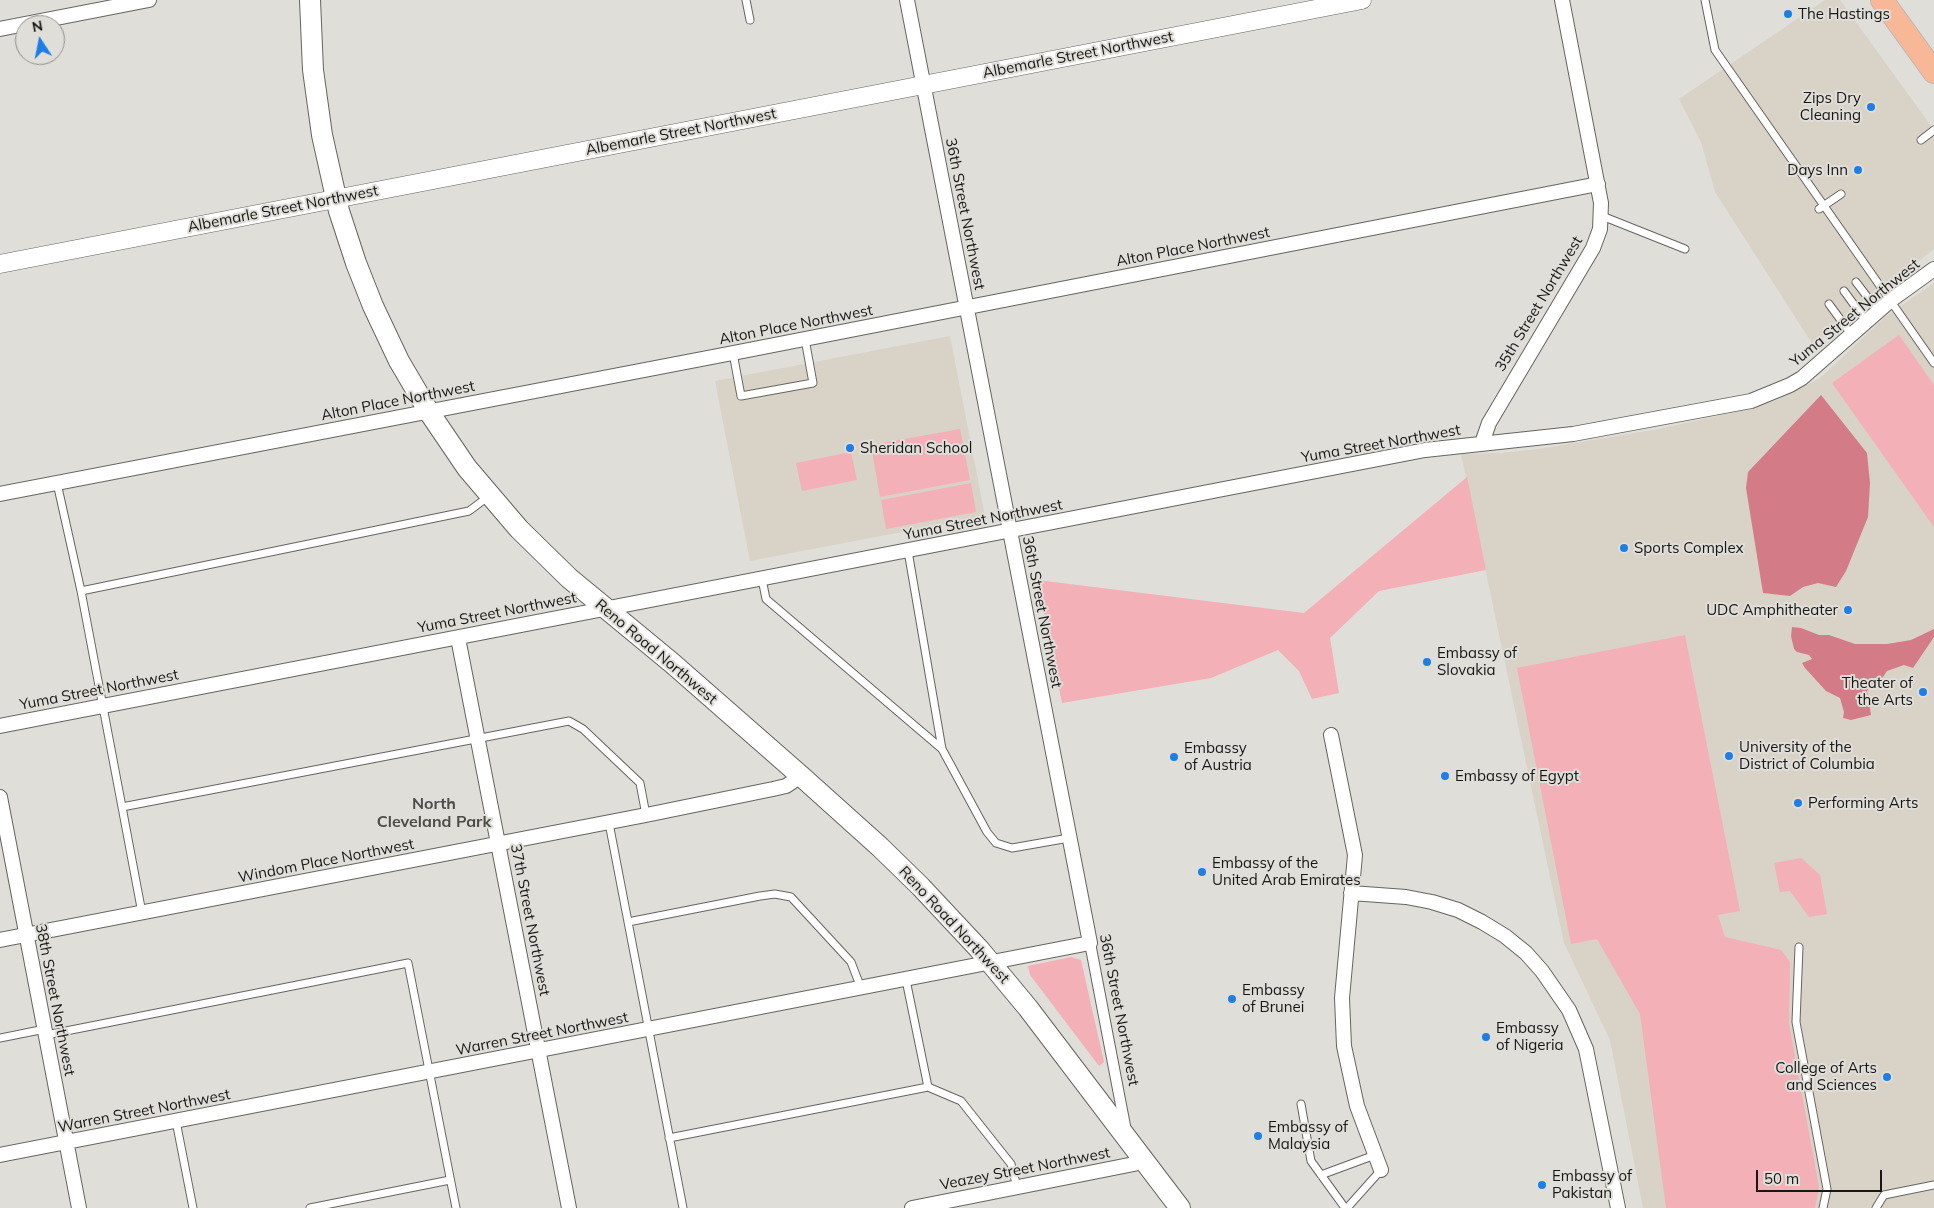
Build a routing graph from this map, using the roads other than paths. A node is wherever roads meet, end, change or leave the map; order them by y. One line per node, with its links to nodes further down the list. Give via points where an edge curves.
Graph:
1 (149, 0): 10 (street)
2 (310, 0): 17 (main road, Reno Road Northwest, via 315,92)
3 (746, 0): 9 (lane)
4 (907, 0): 12 (street, 36th Street Northwest)
5 (1362, 0): 12 (street, Albemarle Street Northwest)
6 (1562, 0): 15 (street, 35th Street Northwest)
7 (1705, 0): 18 (lane, via 1715,50)
8 (1882, 0): 11 (main road)
9 (750, 20)
10 (0, 29)
11 (1934, 72)
12 (923, 84): 17 (street, Albemarle Street Northwest); 27 (street, 36th Street Northwest)
13 (1934, 130): 14 (lane)
14 (1920, 140)
15 (1598, 184): 19 (street, 35th Street Northwest); 27 (street, Alton Place Northwest)
16 (1841, 194): 18 (lane)
17 (336, 199): 21 (street, Albemarle Street Northwest); 34 (main road, Reno Road Northwest, via 372,306)
18 (1821, 207): 25 (lane)
19 (1602, 216): 20 (lane); 35 (street, 35th Street Northwest, via 1593,248 1502,400)
20 (1684, 249)
21 (0, 264)
22 (1934, 270): 25 (street, Yuma Street Northwest)
23 (1856, 282): 28 (lane)
24 (1844, 291): 29 (lane)
25 (1891, 300): 28 (street, Yuma Street Northwest); 33 (lane)
26 (1829, 304): 30 (lane)
27 (966, 308): 31 (street, Alton Place Northwest); 39 (street, 36th Street Northwest)
28 (1878, 311): 29 (street, Yuma Street Northwest)
29 (1866, 320): 30 (street, Yuma Street Northwest)
30 (1851, 334): 35 (street, Yuma Street Northwest, via 1802,378 1751,401 1599,430)
31 (805, 339): 32 (street, Alton Place Northwest); 32 (lane, via 813,383 741,396)
32 (733, 353): 34 (street, Alton Place Northwest)
33 (1934, 363)
34 (429, 412): 36 (street, Alton Place Northwest); 38 (main road, Reno Road Northwest)
35 (1482, 443): 39 (street, Yuma Street Northwest, via 1425,450)
36 (57, 483): 37 (street, Alton Place Northwest); 42 (lane)
37 (0, 494)
38 (489, 495): 42 (lane, via 469,511); 43 (main road, Reno Road Northwest, via 539,549)
39 (1010, 531): 40 (street, Yuma Street Northwest); 56 (street, 36th Street Northwest)
40 (908, 551): 41 (street, Yuma Street Northwest); 49 (lane)
41 (762, 579): 43 (street, Yuma Street Northwest); 49 (lane, via 766,599)
42 (81, 591): 45 (lane)
43 (605, 609): 44 (street, Yuma Street Northwest); 50 (main road, Reno Road Northwest)
44 (458, 638): 45 (street, Yuma Street Northwest); 48 (street, 37th Street Northwest)
45 (102, 706): 46 (street, Yuma Street Northwest); 52 (lane)
46 (0, 726)
47 (1331, 735): 58 (street, via 1354,855)
48 (478, 739): 52 (lane); 53 (lane, via 569,721 640,783); 57 (street, 37th Street Northwest)
49 (942, 748): 56 (lane, via 996,843 1012,848)
50 (801, 776): 53 (street, Windom Place Northwest, via 786,786); 65 (main road, Reno Road Northwest, via 922,887)
51 (0, 797): 55 (street, 38th Street Northwest)
52 (122, 808): 59 (lane)
53 (646, 816): 54 (street, Windom Place Northwest)
54 (609, 823): 57 (street, Windom Place Northwest); 60 (lane)
55 (4, 837): 61 (street, 38th Street Northwest)
56 (1069, 838): 63 (street, 36th Street Northwest)
57 (499, 844): 59 (street, Windom Place Northwest); 71 (street, 37th Street Northwest)
58 (1351, 893): 80 (street, via 1342,998 1344,1046 1353,1094); 96 (street, via 1406,897 1458,910 1505,936 1542,971 1569,1010 1586,1049)
59 (142, 913): 61 (street, Windom Place Northwest)
60 (628, 922): 67 (lane, via 760,896 791,897 851,962); 68 (lane)
61 (27, 935): 62 (street, Windom Place Northwest); 69 (street, 38th Street Northwest)
62 (0, 940)
63 (1090, 944): 65 (street, Warren Street Northwest); 78 (street, 36th Street Northwest)
64 (1800, 947): 97 (lane, via 1796,1022 1827,1189)
65 (991, 963): 66 (street, Warren Street Northwest); 78 (main road, Reno Road Northwest, via 1061,1050)
66 (906, 980): 67 (street, Warren Street Northwest); 73 (lane)
67 (861, 989): 68 (street, Warren Street Northwest)
68 (649, 1030): 71 (street, Warren Street Northwest); 76 (lane)
69 (45, 1032): 70 (lane); 72 (lane, via 408,963); 77 (street, 38th Street Northwest)
70 (0, 1038)
71 (538, 1052): 72 (street, Warren Street Northwest); 91 (street, 37th Street Northwest)
72 (430, 1072): 75 (street, Warren Street Northwest); 84 (lane)
73 (928, 1087): 76 (lane); 86 (lane, via 961,1101 1011,1164)
74 (1302, 1104): 83 (lane, via 1311,1161)
75 (176, 1121): 77 (street, Warren Street Northwest); 88 (lane)
76 (669, 1138): 92 (lane)
77 (66, 1142): 79 (street, Warren Street Northwest); 87 (street, 38th Street Northwest)
78 (1128, 1142): 81 (main road, Reno Road Northwest)
79 (0, 1155)
80 (1375, 1155): 82 (street); 83 (lane)
81 (1144, 1162): 86 (street, Veazey Street Northwest); 94 (main road, Reno Road Northwest)
82 (1381, 1170): 95 (lane)
83 (1321, 1175): 95 (lane)
84 (450, 1180): 89 (lane); 90 (lane)
85 (1934, 1184): 98 (lane, via 1884,1195)
86 (1017, 1187): 93 (street, Veazey Street Northwest)
87 (79, 1208)
88 (193, 1208)
89 (310, 1208)
90 (456, 1208)
91 (569, 1208)
92 (683, 1208)
93 (912, 1208)
94 (1180, 1208)
95 (1346, 1208)
96 (1618, 1208)
97 (1823, 1208)
98 (1876, 1208)

